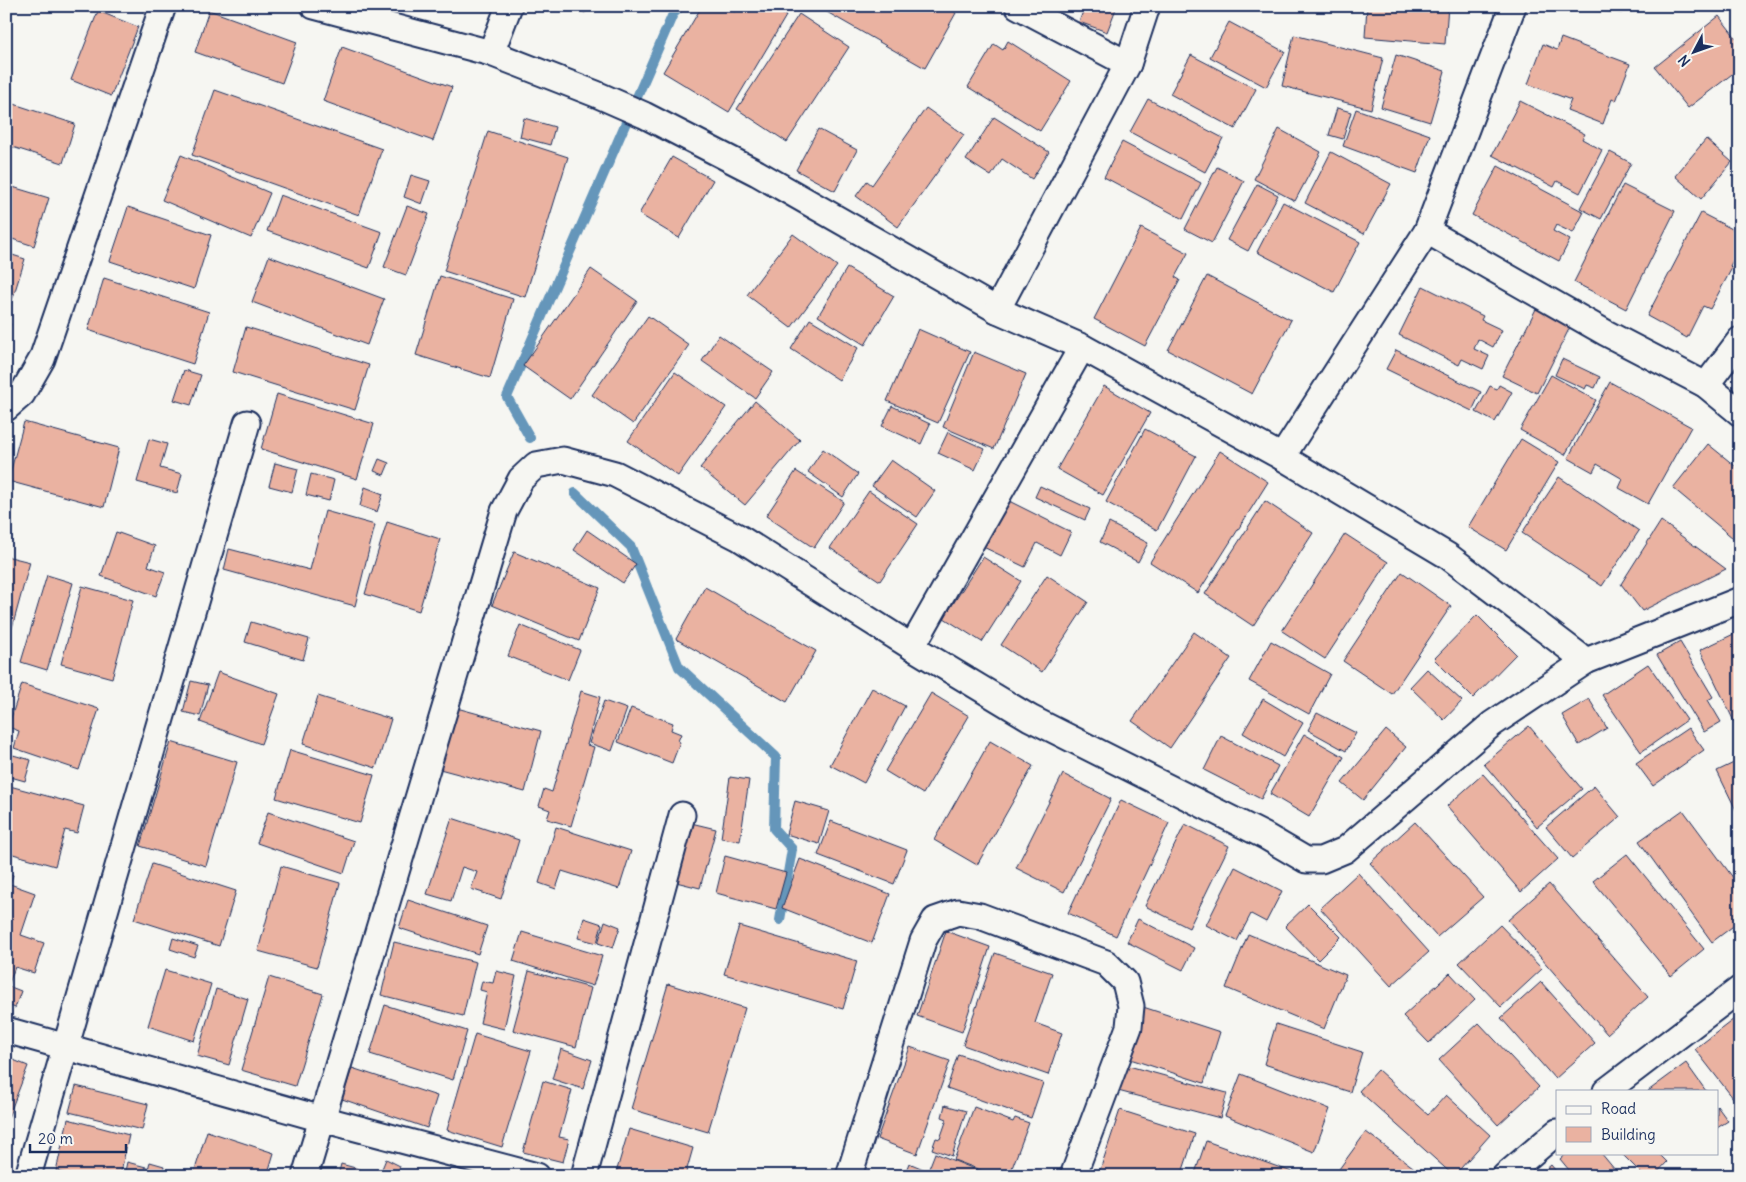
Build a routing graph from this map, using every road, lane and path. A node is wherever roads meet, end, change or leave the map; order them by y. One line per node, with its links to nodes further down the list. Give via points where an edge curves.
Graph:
1 (163, 6): 14 (street, via 42,359 22,394)
2 (314, 6): 7 (street)
3 (509, 6): 7 (street)
4 (1018, 6): 8 (street)
5 (1148, 6): 8 (street)
6 (1513, 6): 9 (street)
7 (491, 53): 10 (street, via 644,115 757,172)
8 (1128, 64): 10 (street)
9 (1427, 231): 13 (street, via 1606,333); 17 (street)
10 (997, 310): 12 (street)
11 (1740, 340): 13 (street)
12 (1082, 347): 17 (street); 19 (street)
13 (1706, 385): 15 (street)
14 (6, 408)
15 (1740, 413)
16 (247, 423): 24 (street)
17 (1282, 457): 20 (street, via 1448,556)
18 (1740, 600): 20 (street)
19 (912, 647): 20 (street, via 1030,718 1265,836 1306,860 1321,860 1345,850 1492,724); 26 (street, via 738,537 615,474 564,460 536,465 521,479 504,511)
20 (1586, 661)
21 (682, 815): 31 (street)
22 (1740, 989): 25 (street)
23 (6, 1030): 24 (street)
24 (64, 1048): 26 (street); 28 (street)
25 (1607, 1090)
26 (322, 1119): 29 (street); 30 (street)
27 (1556, 1133): 34 (street)
28 (28, 1176)
29 (305, 1176)
30 (537, 1176)
31 (584, 1176)
32 (848, 1176): 33 (street, via 923,941 935,920 958,912 980,916 1106,963 1125,982 1131,1006 1129,1027)
33 (1073, 1176)
34 (1506, 1176)

